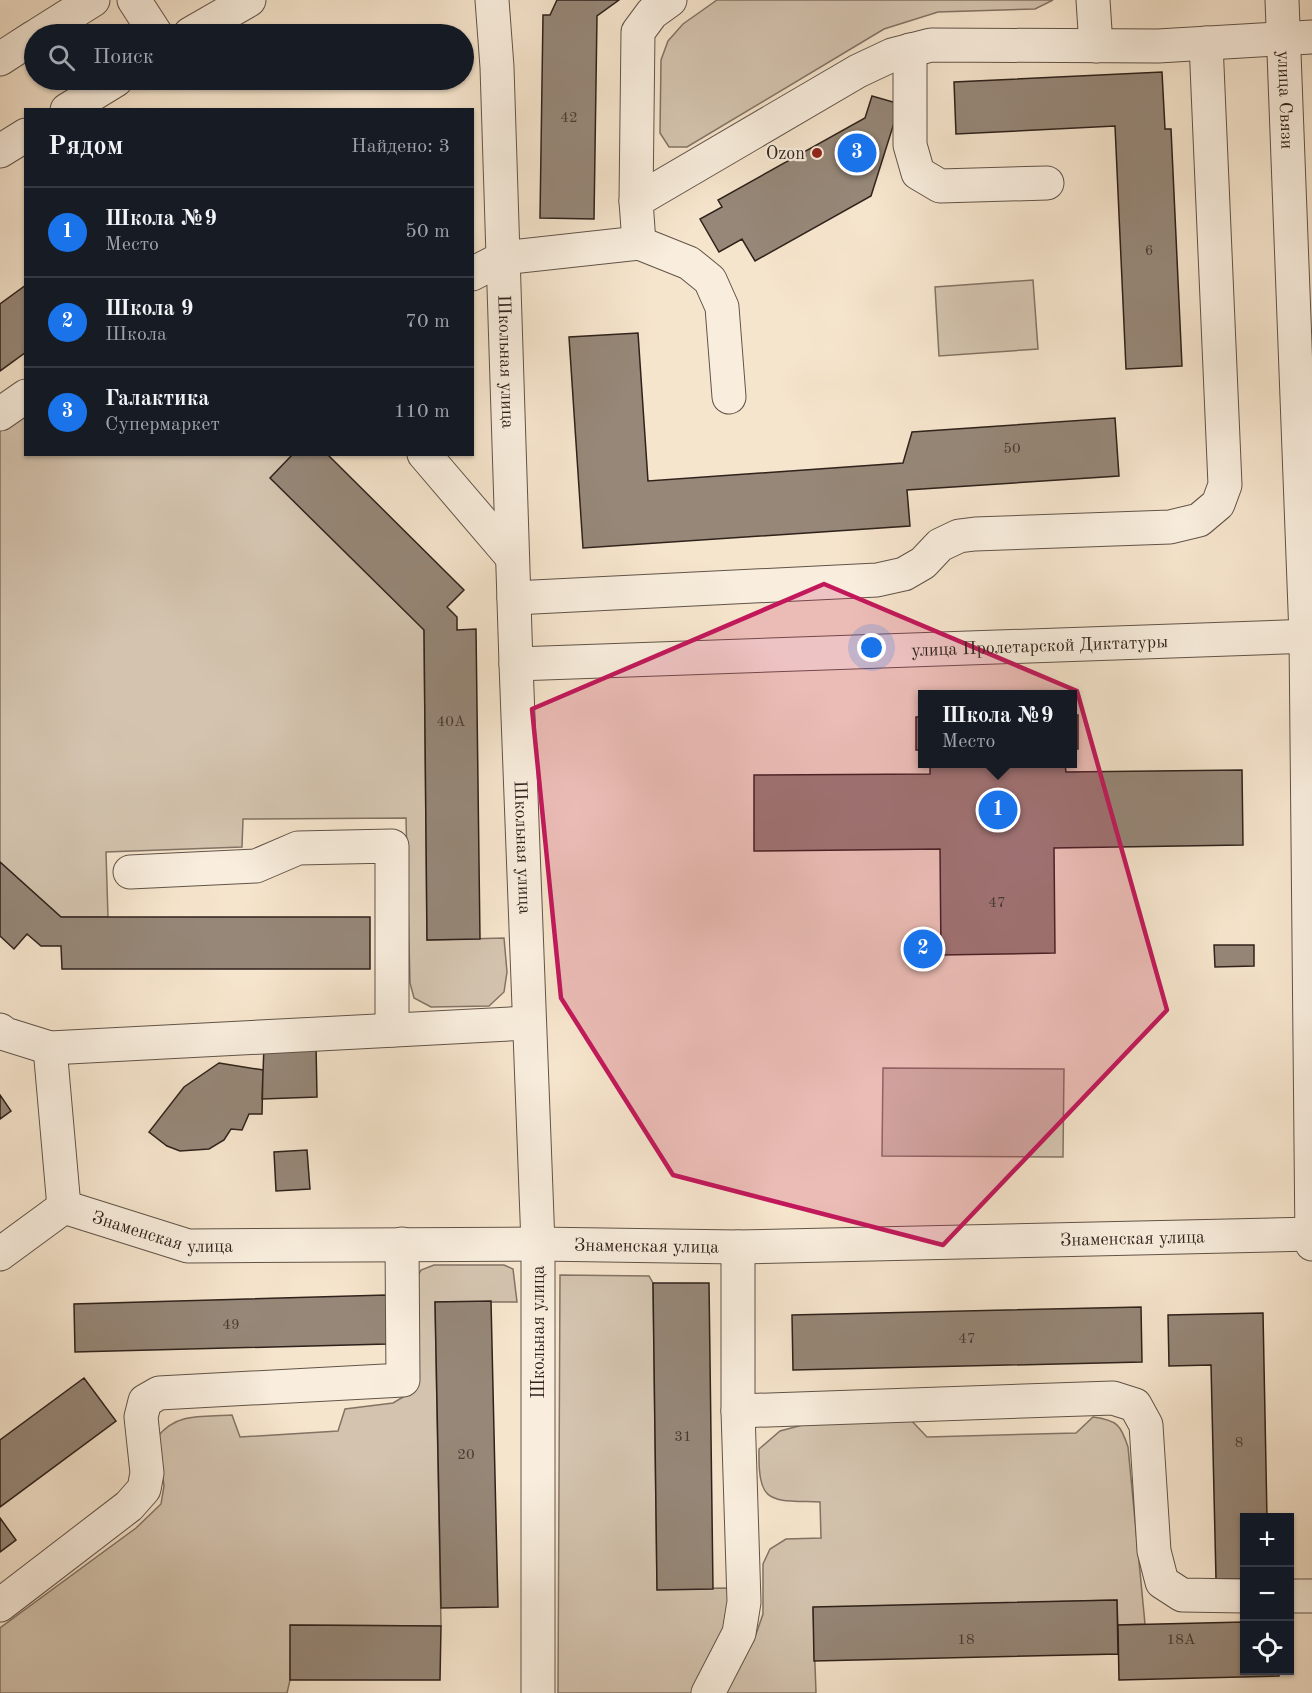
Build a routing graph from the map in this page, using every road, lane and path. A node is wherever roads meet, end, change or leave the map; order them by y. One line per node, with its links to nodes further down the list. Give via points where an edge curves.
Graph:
1 (93, 0): 8 (street)
2 (134, 0): 9 (street)
3 (249, 0): 10 (street)
4 (492, 0): 24 (street, Школьная улица)
5 (670, 0): 22 (street, via 652,13 638,32)
6 (1093, 0): 14 (street)
7 (1282, 0): 11 (street, улица Связи)
8 (55, 24)
9 (150, 24)
10 (207, 24)
11 (1298, 37): 13 (street); 30 (street, улица Связи)
12 (24, 43): 16 (street)
13 (1206, 43): 14 (street); 32 (street, via 1225,485 1218,504 1199,520 1170,527 959,536 940,545 923,563 904,574 877,580)
14 (1096, 46): 15 (street, via 931,45)
15 (909, 50): 21 (street, via 910,145 918,173 940,186); 22 (street, via 858,71)
16 (0, 59)
17 (100, 90): 18 (street)
18 (70, 108)
19 (24, 136): 20 (street)
20 (0, 151)
21 (1047, 183)
22 (636, 201): 23 (street)
23 (639, 243): 24 (street); 27 (street, via 689,263 710,280 722,307)
24 (503, 258): 25 (street); 31 (street, Школьная улица)
25 (474, 273)
26 (24, 397): 28 (street)
27 (729, 397)
28 (0, 414)
29 (426, 456): 31 (street)
30 (1305, 457): 33 (street, улица Связи)
31 (512, 557): 32 (street, Школьная улица)
32 (514, 598): 34 (street, Школьная улица)
33 (1309, 636): 34 (street, улица Пролетарской Диктатуры); 41 (street, улица Связи)
34 (516, 664): 36 (street, Школьная улица)
35 (130, 872): 38 (street, via 256,866 298,848 392,846)
36 (529, 1023): 38 (street); 43 (street, Школьная улица)
37 (0, 1030): 39 (street)
38 (392, 1030): 39 (street)
39 (50, 1048): 40 (street)
40 (64, 1208): 42 (street, Знаменская улица, via 188,1246); 46 (street)
41 (1312, 1234): 44 (street, улица Связи); 45 (street, Знаменская улица)
42 (402, 1244): 43 (street, Знаменская улица); 51 (street, via 403,1380 159,1393 145,1401 141,1417 147,1473 144,1489 129,1506)
43 (538, 1244): 45 (street, Знаменская улица); 52 (street, Школьная улица)
44 (1312, 1244)
45 (738, 1247): 47 (street)
46 (0, 1254)
47 (738, 1411): 48 (street, via 1113,1398 1136,1405 1146,1425 1154,1551 1162,1582 1182,1595); 53 (street, via 744,1602 740,1633)
48 (1240, 1596)
49 (1294, 1596): 50 (street)
50 (1312, 1596)
51 (0, 1605)
52 (538, 1693)
53 (708, 1693)

